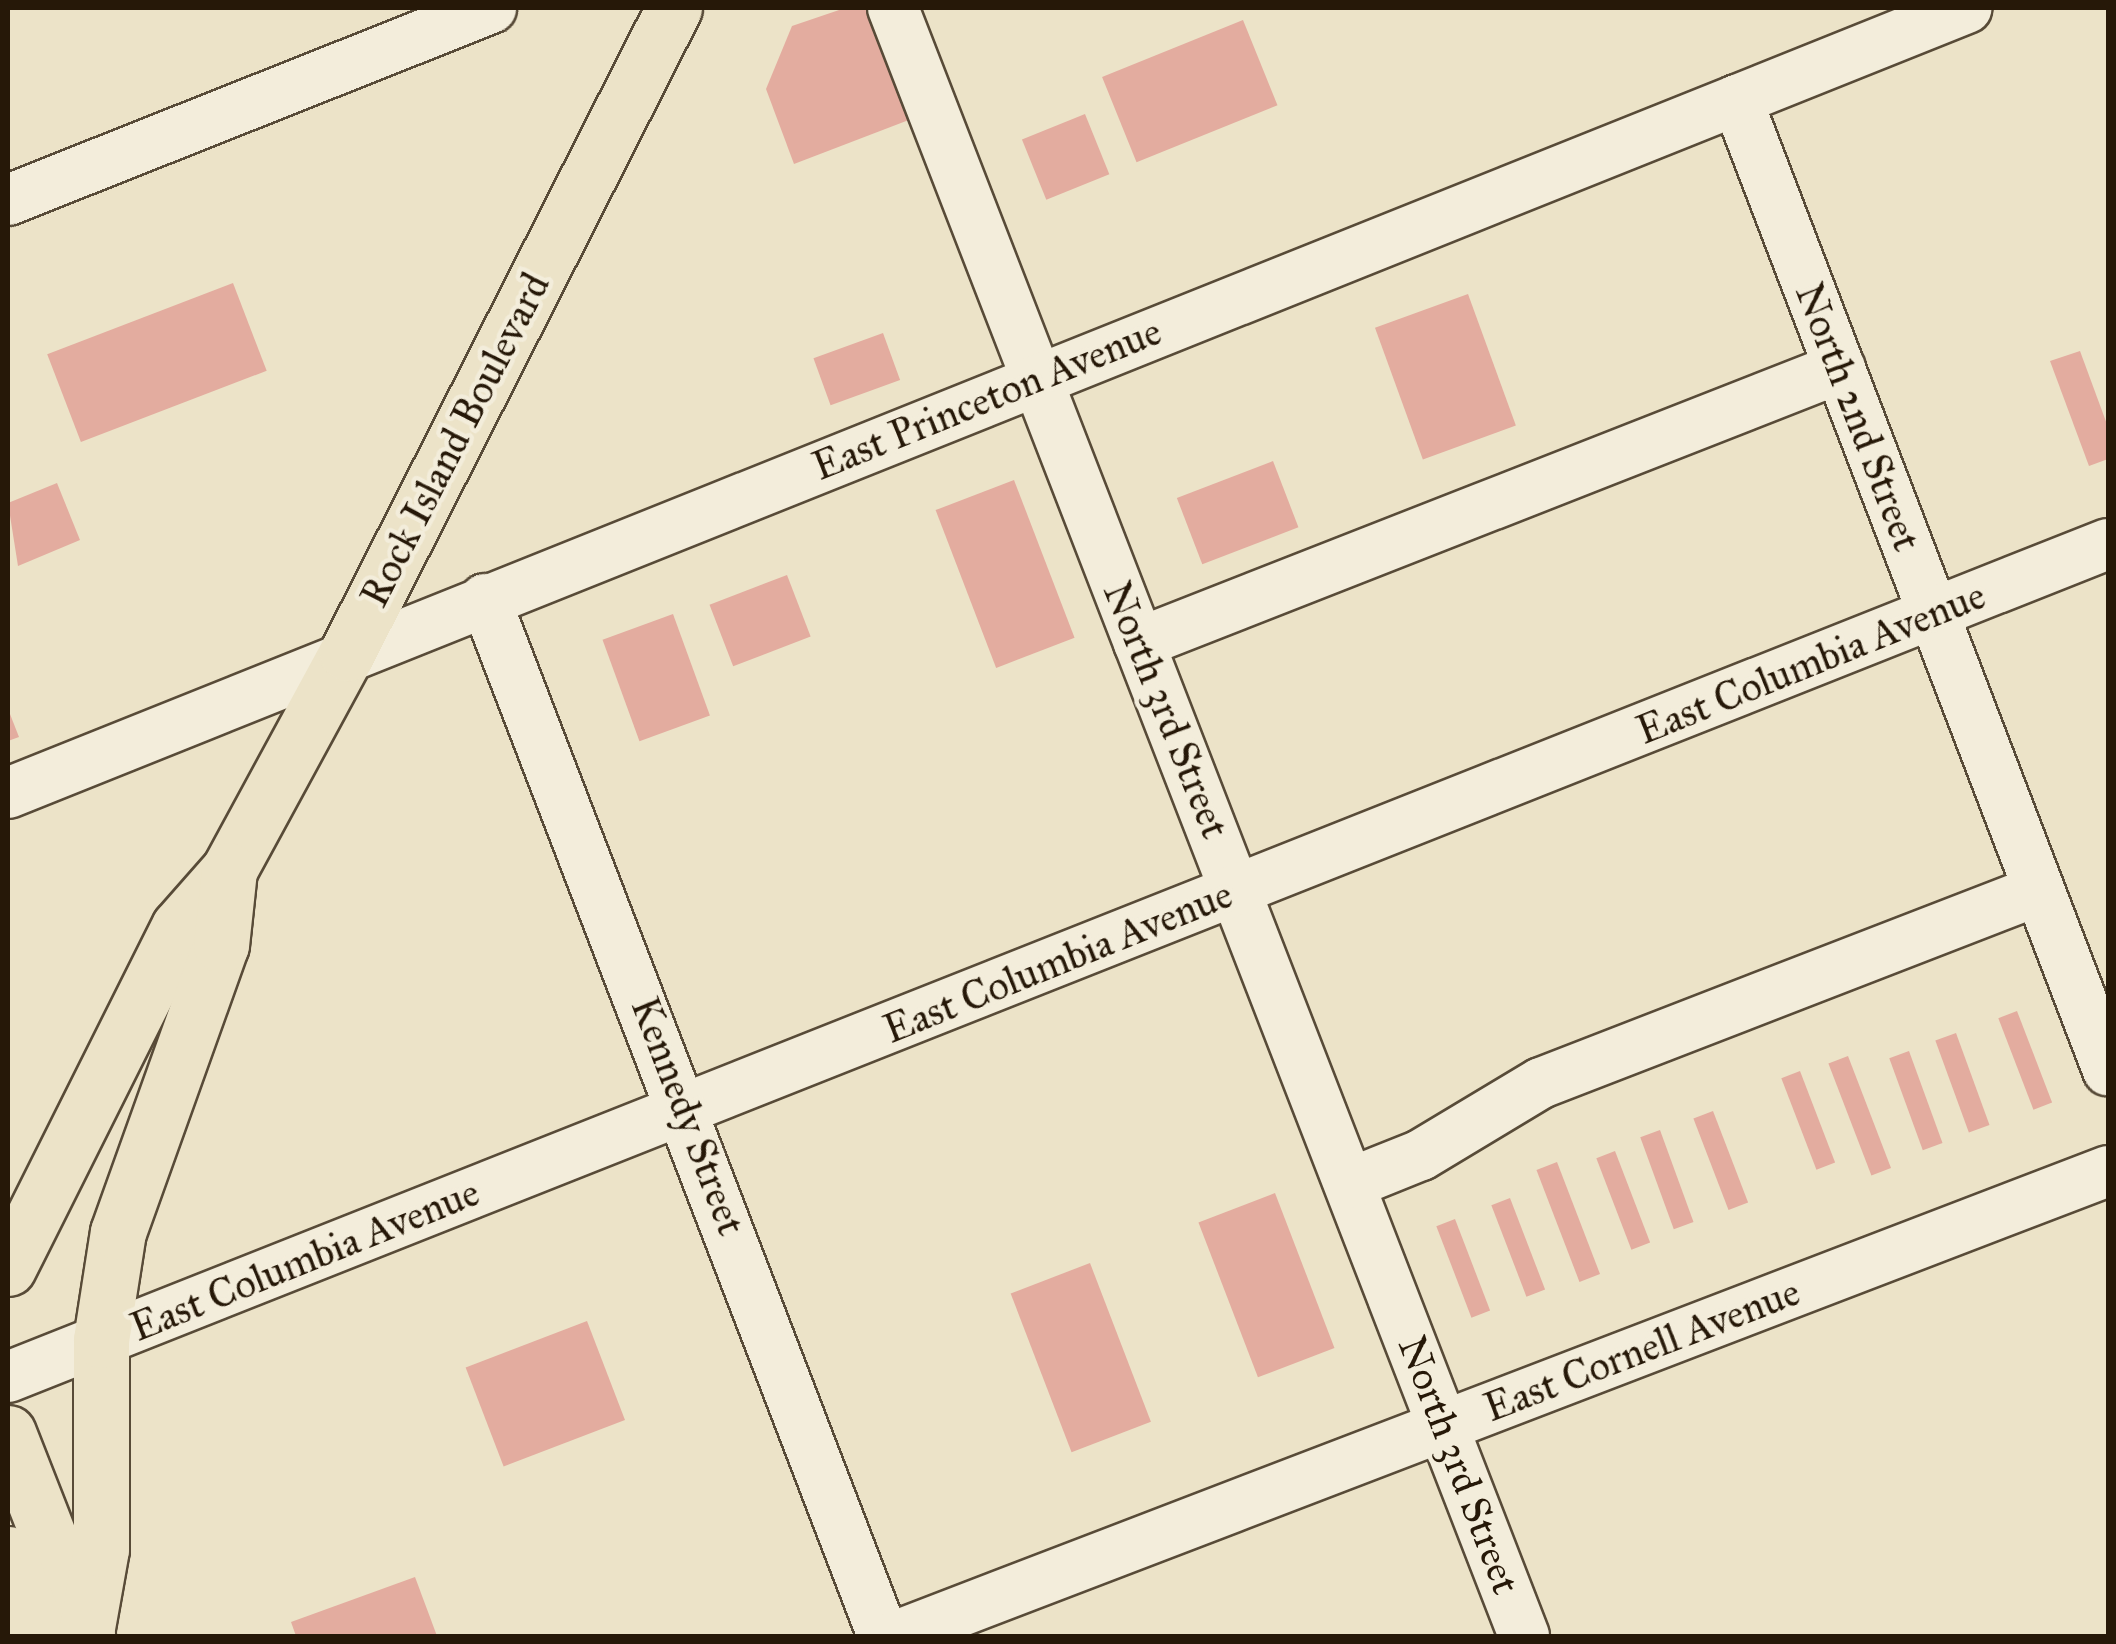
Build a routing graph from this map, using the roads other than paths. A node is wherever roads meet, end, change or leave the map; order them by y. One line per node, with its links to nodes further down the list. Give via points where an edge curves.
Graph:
1 (492, 8): 6 (street)
2 (674, 8): 13 (main road, Rock Island Boulevard)
3 (893, 8): 8 (street, North 3rd Street)
4 (1968, 8): 5 (street, East Princeton Avenue)
5 (1736, 100): 7 (street, North 2nd Street); 8 (street, East Princeton Avenue)
6 (8, 200)
7 (1840, 368): 11 (street, North 2nd Street); 12 (street)
8 (1034, 380): 10 (street, East Princeton Avenue); 12 (street, North 3rd Street)
9 (2108, 544): 11 (street, East Columbia Avenue)
10 (484, 599): 13 (street, East Princeton Avenue); 19 (street, Kennedy Street)
11 (1934, 614): 16 (street, East Columbia Avenue); 17 (street, North 2nd Street)
12 (1139, 643): 16 (street, North 3rd Street)
13 (347, 654): 14 (street, East Princeton Avenue); 15 (main road, Rock Island Boulevard)
14 (8, 793)
15 (229, 870): 20 (main road, Rock Island Boulevard, via 179,927); 25 (main road, Rock Island Boulevard, via 221,944 118,1232)
16 (1238, 890): 19 (street, East Columbia Avenue); 23 (street, North 3rd Street)
17 (2040, 890): 18 (street, North 2nd Street); 23 (street, via 1541,1083 1421,1154)
18 (2108, 1070)
19 (687, 1109): 25 (street, East Columbia Avenue); 31 (street, Kennedy Street)
20 (74, 1135): 22 (main road); 24 (main road, Rock Island Boulevard)
21 (2108, 1171): 27 (street, East Cornell Avenue)
22 (8, 1174)
23 (1351, 1183): 27 (street, North 3rd Street)
24 (8, 1268)
25 (100, 1340): 26 (street, East Columbia Avenue); 30 (main road, Rock Island Boulevard, via 100,1549)
26 (8, 1378)
27 (1444, 1426): 32 (street, East Cornell Avenue); 33 (street, North 3rd Street)
28 (8, 1433): 30 (main road)
29 (8, 1554): 30 (main road)
30 (71, 1635)
31 (883, 1636)
32 (896, 1636)
33 (1524, 1636)

